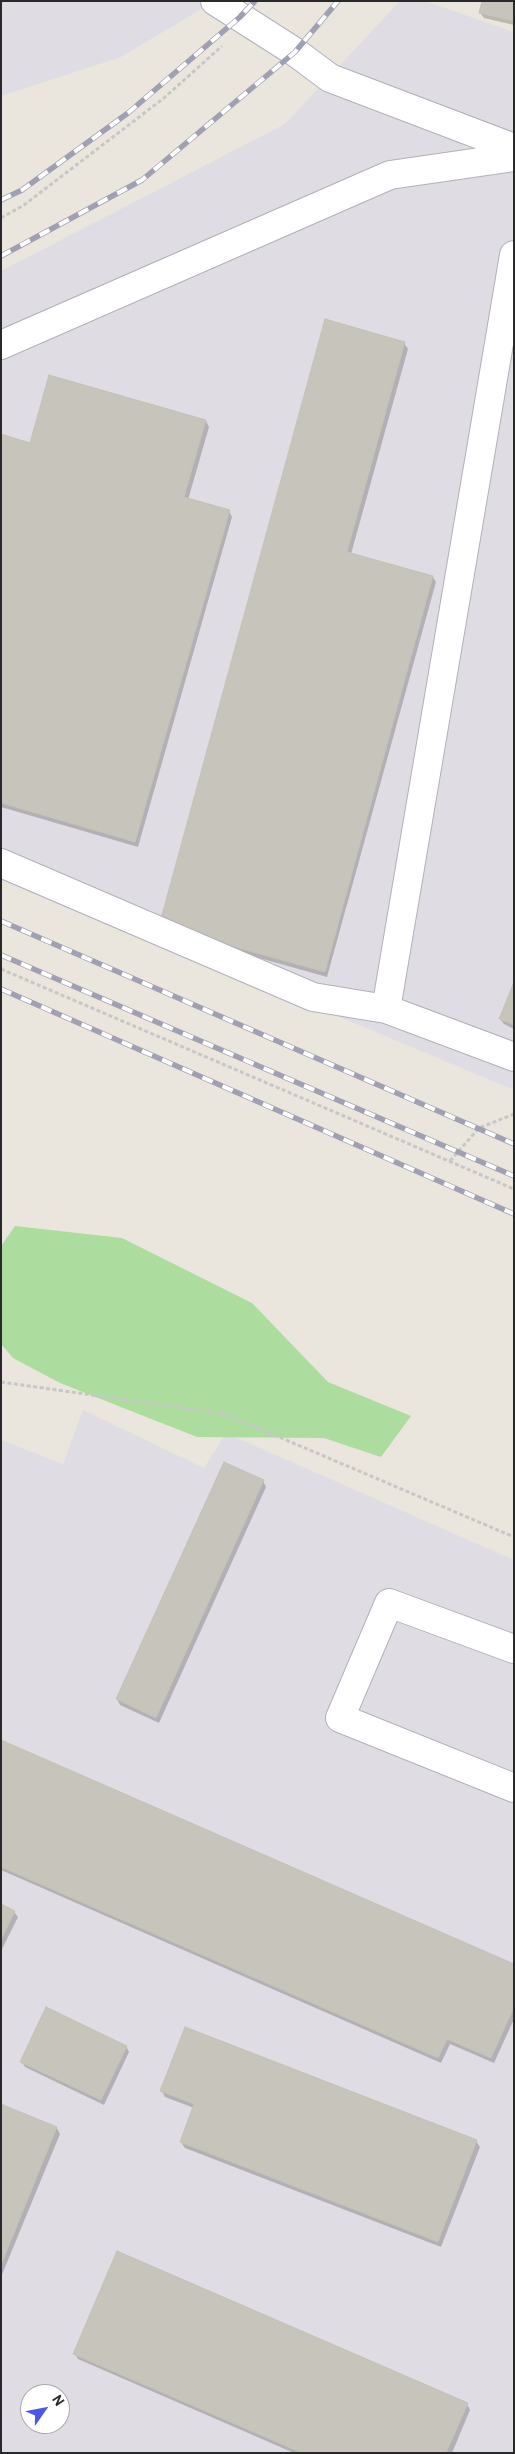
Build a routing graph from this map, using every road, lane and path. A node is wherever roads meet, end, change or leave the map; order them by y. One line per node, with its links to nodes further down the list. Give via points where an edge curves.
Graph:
1 (215, 1): 2 (lane)
2 (249, 22): 3 (lane, via 330,78); 5 (path, via 164,98 24,205)
3 (514, 148)
4 (514, 157): 7 (lane, via 390,175)
5 (1, 218)
6 (514, 255): 10 (lane)
7 (1, 346)
8 (1, 863): 10 (lane, via 313,998)
9 (1, 969): 13 (path)
10 (386, 1009): 11 (lane)
11 (514, 1057)
12 (514, 1114): 13 (path, via 479,1128)
13 (449, 1162): 14 (path)
14 (514, 1189)
15 (1, 1382): 16 (path, via 225,1414)
16 (514, 1537)
17 (514, 1650): 18 (lane, via 389,1603 340,1718)
18 (514, 1788)

